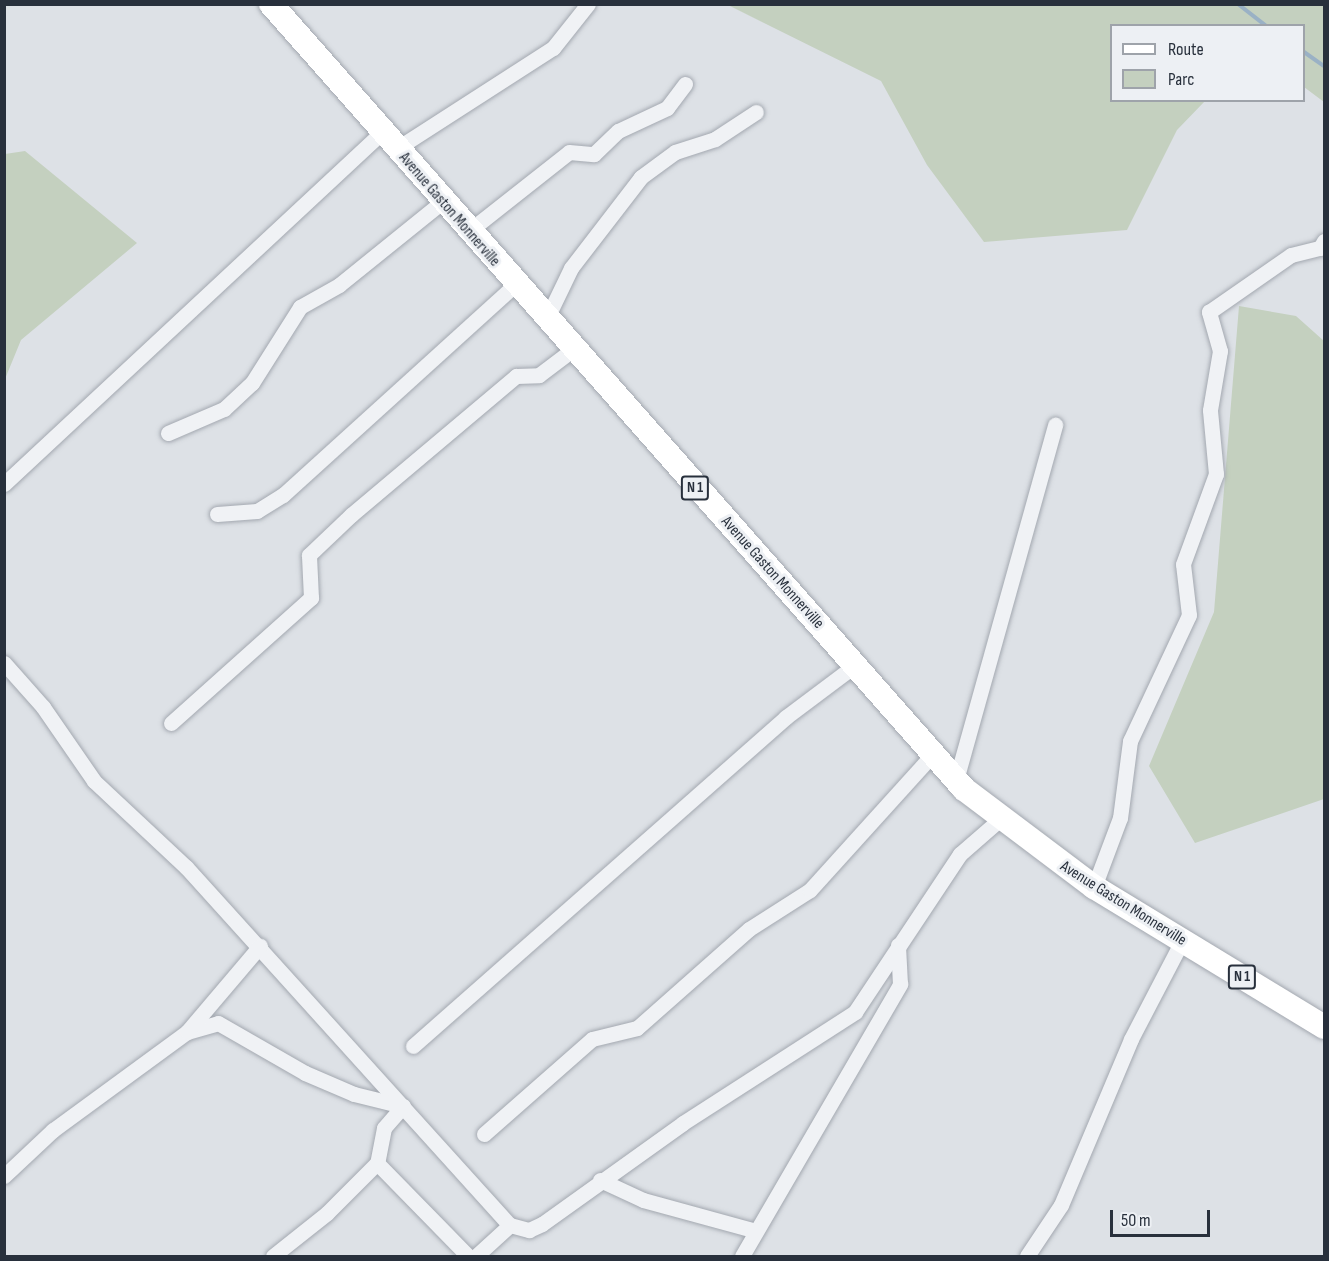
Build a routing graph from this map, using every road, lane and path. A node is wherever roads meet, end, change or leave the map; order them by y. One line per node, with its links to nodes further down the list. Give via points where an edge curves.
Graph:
1 (271, 4): 5 (main road, Avenue Gaston Monnerville / N 1)
2 (588, 4): 5 (street, via 554,48)
3 (685, 84): 7 (street, via 667,108 618,131 594,153 569,152)
4 (756, 112): 10 (street, via 715,139 675,152 641,177 571,268)
5 (389, 141): 6 (main road, Avenue Gaston Monnerville / N 1); 14 (street)
6 (442, 202): 7 (main road, Avenue Gaston Monnerville / N 1); 13 (street, via 339,285 300,307 252,383 224,409)
7 (468, 231): 9 (main road, Avenue Gaston Monnerville / N 1)
8 (1324, 241): 22 (street, via 1320,248 1291,255 1209,312 1220,351 1209,410 1216,474 1183,564 1189,615 1130,741 1120,818)
9 (515, 285): 10 (main road, Avenue Gaston Monnerville / N 1); 15 (street, via 283,495 257,511)
10 (546, 320): 11 (main road, Avenue Gaston Monnerville / N 1)
11 (572, 350): 17 (main road, Avenue Gaston Monnerville / N 1); 18 (street, via 539,375 516,376 351,515 309,555 311,598)
12 (1055, 424): 20 (street)
13 (168, 433)
14 (4, 484)
15 (217, 514)
16 (4, 663): 25 (street, via 44,707 94,781)
17 (854, 666): 19 (main road, Avenue Gaston Monnerville / N 1); 28 (street, via 786,717)
18 (171, 723)
19 (933, 754): 20 (main road, Avenue Gaston Monnerville / N 1); 30 (street, via 810,890 749,929 637,1028 592,1039)
20 (956, 780): 21 (main road, Avenue Gaston Monnerville / N 1)
21 (999, 820): 22 (main road, Avenue Gaston Monnerville / N 1); 24 (street, via 960,854)
22 (1094, 888): 23 (main road, Avenue Gaston Monnerville / N 1)
23 (1182, 941): 26 (main road, Avenue Gaston Monnerville / N 1); 40 (street, via 1131,1039 1061,1205)
24 (898, 945): 33 (street, via 869,996 849,1017); 35 (street, via 900,984)
25 (260, 946): 27 (street); 29 (street)
26 (1324, 1028)
27 (187, 1032): 29 (street, via 218,1023 304,1073 354,1094); 32 (street, via 53,1131)
28 (413, 1046)
29 (403, 1106): 31 (street, via 384,1128); 34 (street)
30 (484, 1134)
31 (377, 1163): 36 (street); 37 (street)
32 (4, 1176)
33 (600, 1180): 34 (street, via 542,1224 529,1230); 35 (street, via 643,1200)
34 (510, 1225): 38 (street)
35 (756, 1231): 39 (street)
36 (273, 1257)
37 (468, 1257)
38 (476, 1257)
39 (742, 1257)
40 (1027, 1257)

